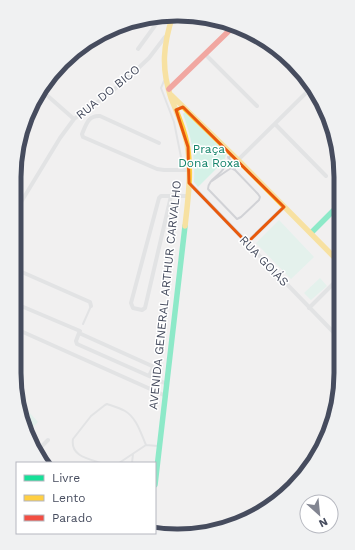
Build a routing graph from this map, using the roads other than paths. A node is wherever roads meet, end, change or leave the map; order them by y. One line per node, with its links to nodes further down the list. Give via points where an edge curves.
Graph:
1 (171, 21): 4 (main road, AVENIDA GENERAL ARTHUR CARVALHO)
2 (158, 22): 5 (street)
3 (230, 30): 6 (main road)
4 (166, 35): 7 (main road, AVENIDA GENERAL ARTHUR CARVALHO); 14 (street, RUA DO BICO, via 149,58 131,75)
5 (138, 49)
6 (205, 54): 8 (main road); 11 (street)
7 (166, 76): 8 (main road, AVENIDA GENERAL ARTHUR CARVALHO); 18 (lane, via 161,88 174,122 181,157)
8 (170, 92): 12 (main road); 13 (main road, AVENIDA GENERAL ARTHUR CARVALHO)
9 (308, 92): 15 (street)
10 (45, 94): 14 (street)
11 (257, 106)
12 (184, 108): 13 (main road); 17 (main road)
13 (176, 110): 18 (main road, AVENIDA GENERAL ARTHUR CARVALHO, via 185,134)
14 (74, 119): 27 (street, RUA DO BICO)
15 (275, 124): 19 (street); 22 (street)
16 (160, 143): 20 (street, via 100,116 90,118 82,134 83,137 157,169)
17 (230, 155): 19 (main road); 21 (lane); 23 (lane, via 222,171)
18 (189, 159): 20 (main road, AVENIDA GENERAL ARTHUR CARVALHO)
19 (238, 160): 28 (main road)
20 (189, 170): 24 (main road, AVENIDA GENERAL ARTHUR CARVALHO)
21 (235, 170): 23 (lane, via 228,169); 23 (lane, via 260,197 239,219 208,189)
22 (326, 176)
23 (212, 181)
24 (189, 183): 26 (main road, AVENIDA GENERAL ARTHUR CARVALHO); 31 (street, RUA GOIÁS)
25 (171, 196): 25 (street, via 159,198 131,303 133,308 145,308); 26 (street)
26 (188, 196): 43 (main road, AVENIDA GENERAL ARTHUR CARVALHO)
27 (21, 202)
28 (284, 207): 30 (main road); 31 (street)
29 (334, 210): 30 (main road)
30 (311, 233): 32 (main road)
31 (247, 244): 37 (street, RUA GOIÁS)
32 (334, 257)
33 (21, 272): 36 (street, via 90,302)
34 (334, 283): 37 (street)
35 (21, 306): 40 (street)
36 (91, 306): 38 (lane)
37 (309, 308): 41 (street, RUA GOIÁS)
38 (83, 324)
39 (21, 331): 44 (street)
40 (80, 331)
41 (334, 333)
42 (149, 376): 42 (street, via 77,344 79,333 152,366); 43 (street)
43 (167, 384): 44 (main road, AVENIDA GENERAL ARTHUR CARVALHO)
44 (166, 396): 47 (main road, AVENIDA GENERAL ARTHUR CARVALHO)
45 (48, 440): 48 (street)
46 (146, 445): 47 (lane); 49 (lane); 50 (lane, via 138,425 126,411 107,404 91,416 72,444 78,454)
47 (160, 446): 53 (main road, AVENIDA GENERAL ARTHUR CARVALHO)
48 (40, 448)
49 (133, 454): 51 (lane); 52 (lane)
50 (98, 462)
51 (121, 462)
52 (132, 462)
53 (156, 477)

